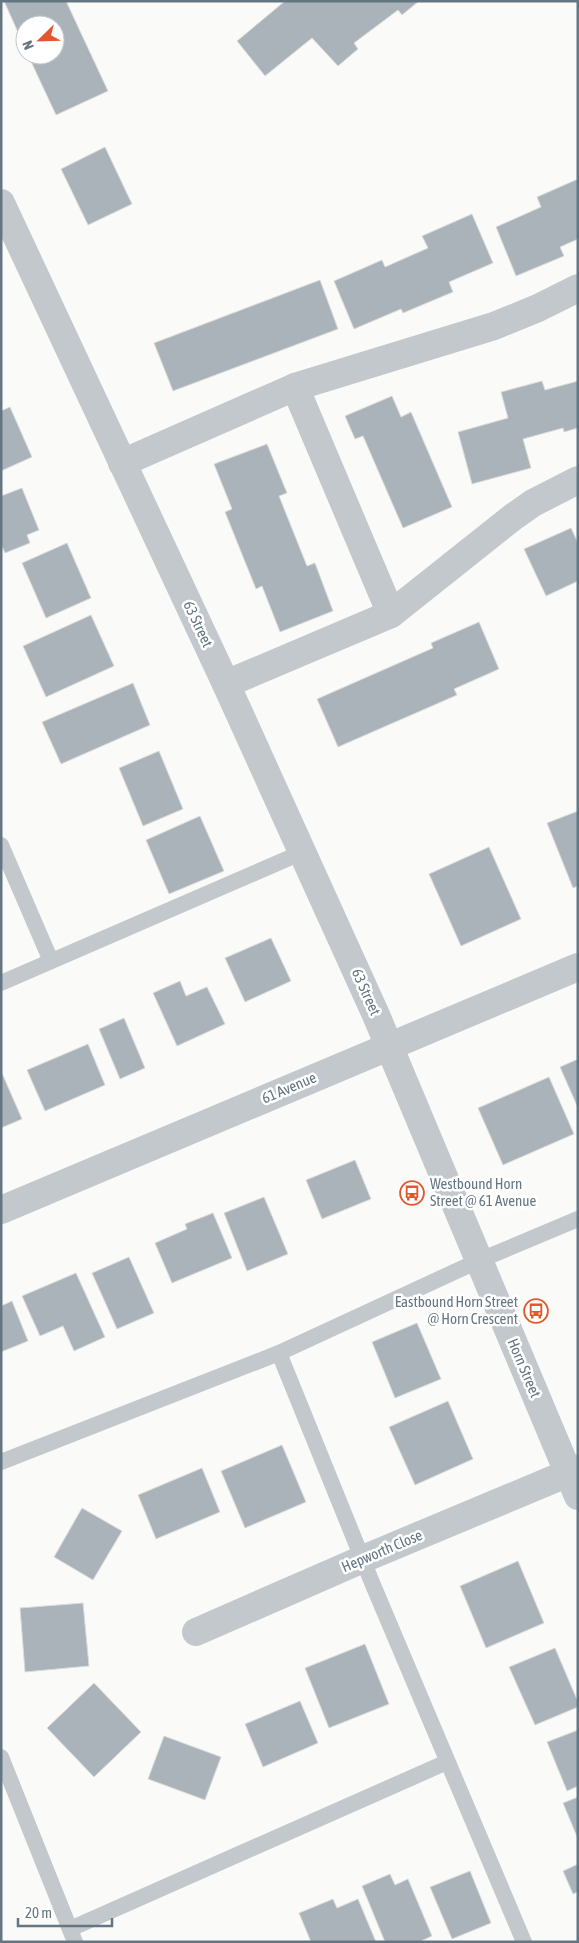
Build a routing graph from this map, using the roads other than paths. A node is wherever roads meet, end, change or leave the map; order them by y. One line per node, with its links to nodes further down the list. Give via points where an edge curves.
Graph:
1 (1, 203): 4 (street, 63 Street)
2 (578, 288): 3 (street, via 494,326)
3 (295, 387): 4 (street); 6 (street)
4 (122, 463): 7 (street, 63 Street)
5 (578, 480): 6 (street, via 513,517)
6 (391, 614): 7 (street)
7 (226, 684): 9 (street, 63 Street)
8 (1, 845): 10 (lane)
9 (303, 852): 10 (lane); 13 (street, 63 Street)
10 (51, 961): 12 (lane)
11 (578, 967): 13 (street, 61 Avenue)
12 (1, 983)
13 (389, 1047): 14 (street, 61 Avenue); 16 (street, Horn Street)
14 (1, 1210)
15 (578, 1219): 16 (lane)
16 (478, 1262): 17 (lane); 19 (street, Horn Street)
17 (278, 1352): 18 (lane); 20 (lane)
18 (1, 1462)
19 (575, 1479): 20 (street, Hepworth Close)
20 (363, 1559): 21 (street, Hepworth Close); 23 (lane)
21 (196, 1632)
22 (1, 1757): 24 (lane)
23 (447, 1762): 24 (lane); 25 (lane)
24 (72, 1935)
25 (524, 1942)

